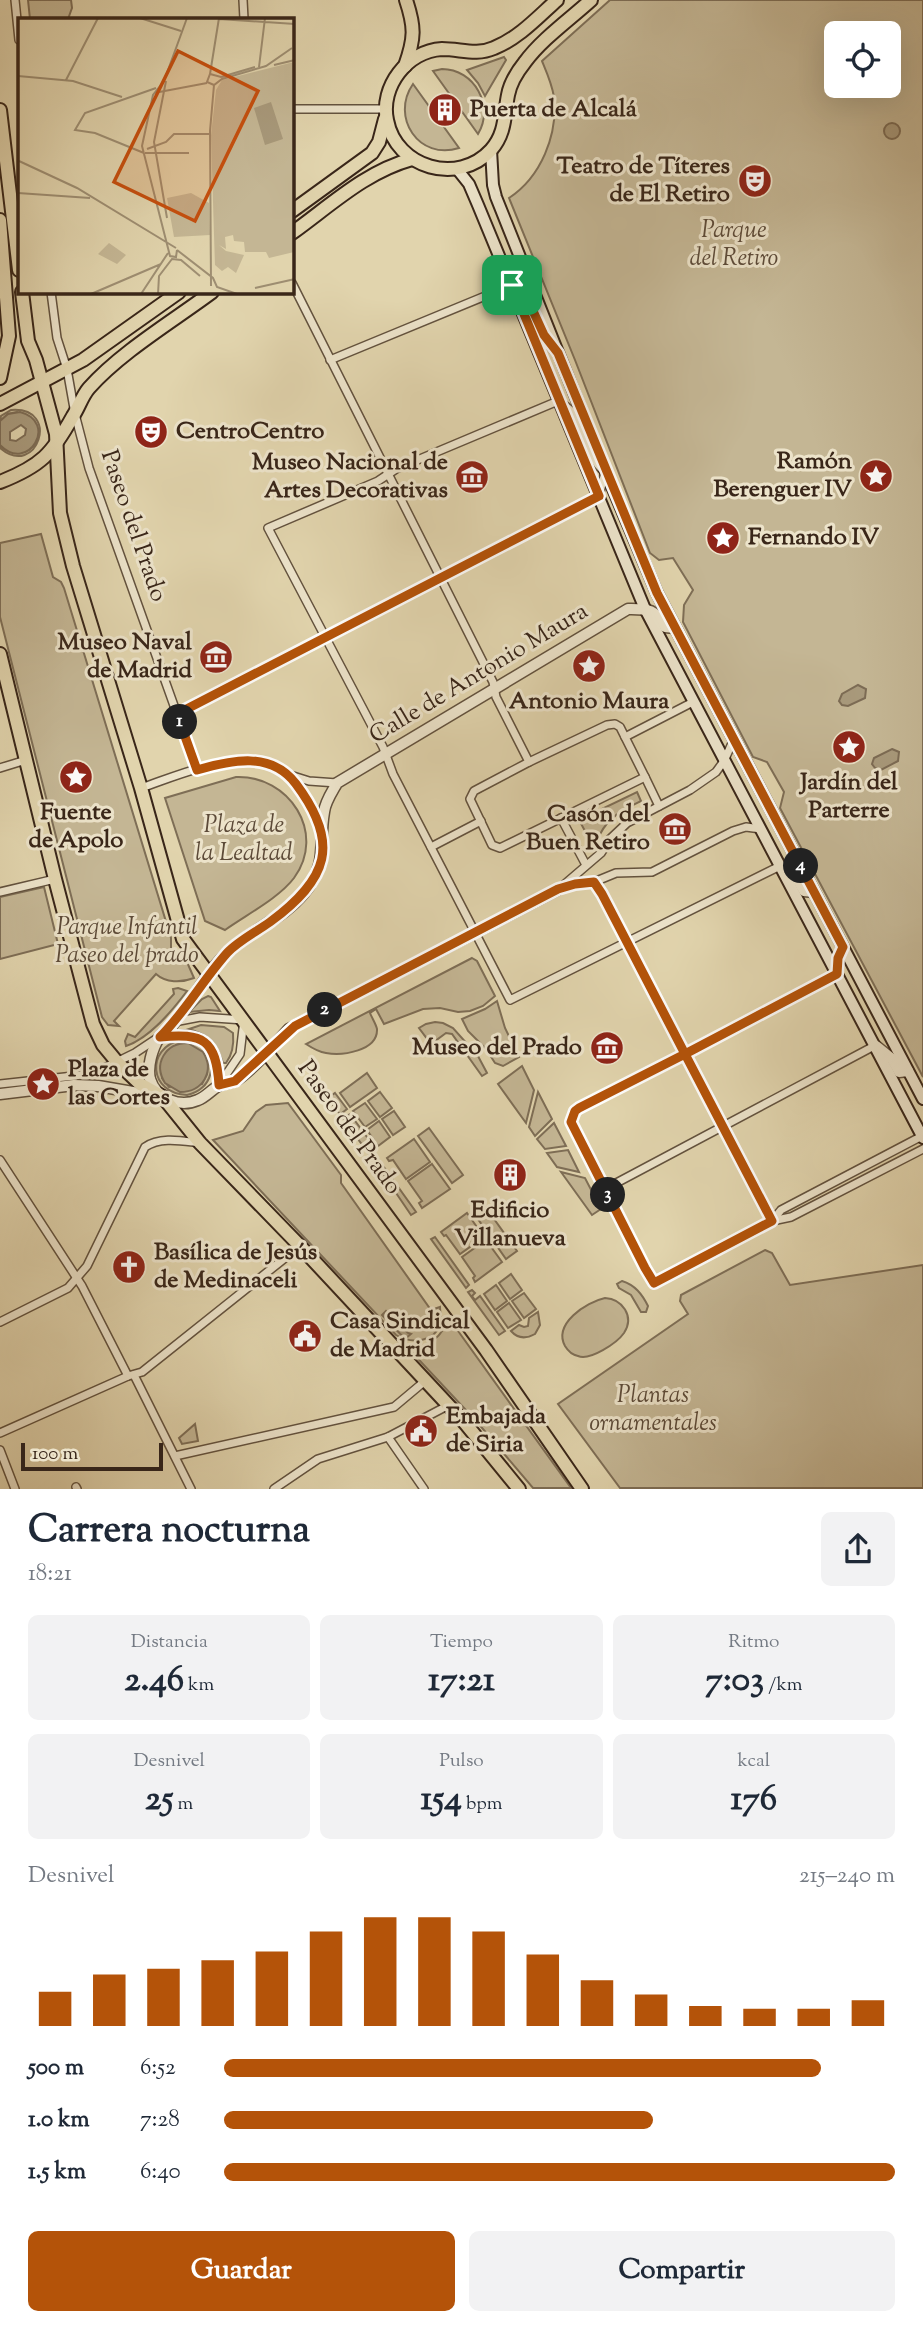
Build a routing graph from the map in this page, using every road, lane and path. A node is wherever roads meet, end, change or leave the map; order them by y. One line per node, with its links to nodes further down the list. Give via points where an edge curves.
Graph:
1 (15, 0): 7 (street)
2 (243, 0): 6 (street)
3 (405, 0): 8 (main road, via 414,24)
4 (558, 0): 8 (main road, via 495,48 471,53 431,51)
5 (591, 0): 12 (main road, via 527,59 510,87 505,122)
6 (244, 18)
7 (18, 30)
8 (405, 66): 11 (main road, via 391,85)
9 (294, 109): 11 (street)
10 (0, 110): 18 (main road)
11 (386, 112): 13 (main road, via 392,136); 15 (main road, via 383,133 372,153)
12 (491, 150): 14 (main road); 25 (main road, via 496,197)
13 (412, 159): 14 (main road, via 435,169); 17 (main road, via 369,176)
14 (457, 169): 19 (main road, via 468,184)
15 (294, 210)
16 (0, 220): 29 (main road, via 9,336)
17 (294, 232)
18 (18, 262)
19 (512, 285): 25 (street, via 523,289 544,335); 27 (street); 32 (main road)
20 (294, 288): 27 (street)
21 (22, 294): 30 (main road, Paseo del Prado, via 28,341)
22 (51, 294): 28 (street, Paseo del Prado)
23 (176, 294): 26 (main road)
24 (209, 294): 31 (main road)
25 (558, 353): 36 (main road)
26 (83, 360): 28 (main road); 31 (main road, via 96,371)
27 (330, 360): 37 (street)
28 (67, 369): 30 (main road); 34 (street, Paseo del Prado)
29 (0, 378)
30 (41, 381): 33 (main road); 35 (main road, Paseo del Prado)
31 (96, 382): 34 (main road)
32 (558, 401): 36 (street, via 576,417 593,457); 37 (street); 39 (main road)
33 (0, 404)
34 (75, 414): 35 (main road); 47 (street, Paseo del Prado, via 94,484)
35 (57, 443): 38 (main road, via 39,463); 59 (main road, Paseo del Prado, via 60,513 72,566)
36 (605, 470): 39 (street); 42 (main road)
37 (388, 473): 40 (street); 43 (street, via 268,528)
38 (0, 482)
39 (599, 496): 40 (street); 41 (main road)
40 (440, 578): 43 (street); 45 (street)
41 (645, 609): 42 (street, via 659,615 665,626); 45 (street, Calle de Antonio Maura, via 628,609); 46 (main road)
42 (675, 628): 49 (main road)
43 (325, 638): 47 (street); 50 (street)
44 (0, 654): 51 (main road)
45 (495, 689): 50 (street, Calle de Antonio Maura); 53 (street)
46 (693, 702): 48 (street); 52 (main road)
47 (177, 714): 55 (street, Paseo del Prado)
48 (625, 737): 53 (street, via 620,727 607,725); 57 (street)
49 (734, 739): 52 (street); 72 (main road)
50 (386, 754): 58 (street, Calle de Antonio Maura); 65 (street)
51 (26, 760): 54 (street); 68 (main road)
52 (724, 761): 60 (street, via 712,776); 63 (main road)
53 (529, 762): 62 (street, via 474,791 470,799)
54 (0, 768)
55 (197, 770): 56 (street, via 249,760); 59 (street)
56 (289, 774): 58 (street, via 309,782); 64 (street, via 307,798)
57 (645, 778): 60 (street); 61 (street)
58 (337, 783): 64 (street, via 324,810)
59 (141, 788): 76 (main road, Paseo del Prado, via 183,939)
60 (659, 806): 66 (street, via 627,823)
61 (561, 818): 62 (street, via 500,848 492,845); 66 (street)
62 (481, 821): 65 (street)
63 (761, 829): 67 (main road); 69 (street, via 733,831 652,872 616,873)
64 (323, 833): 76 (street, via 321,862 304,894 229,951)
65 (431, 847): 73 (street)
66 (586, 865): 70 (street)
67 (780, 866): 72 (street, via 804,891); 74 (street); 77 (main road)
68 (55, 878): 71 (street); 84 (main road, via 93,1024)
69 (594, 882): 70 (street); 74 (street)
70 (558, 889): 73 (street)
71 (0, 892)
72 (814, 892): 75 (main road)
73 (475, 932): 74 (street, via 510,1000); 82 (street, via 289,1029)
74 (626, 942): 83 (street)
75 (843, 947): 77 (street); 85 (main road)
76 (210, 974): 78 (main road, Paseo del Prado); 79 (street)
77 (837, 974): 81 (main road); 83 (street)
78 (244, 1020): 79 (street, via 200,1017); 82 (main road, Paseo del Prado); 87 (street, via 240,1054)
79 (174, 1023): 80 (street)
80 (160, 1037): 84 (street); 87 (street, via 180,1034 204,1042 215,1056); 89 (street, via 150,1063 150,1078)
81 (876, 1045): 85 (street, via 899,1072); 91 (street); 92 (main road)
82 (268, 1052): 87 (street, via 235,1081); 115 (main road, Paseo del Prado)
83 (685, 1054): 91 (street); 96 (street, via 575,1111 571,1122)
84 (117, 1062): 86 (street, via 92,1074); 89 (main road, via 140,1084)
85 (908, 1072): 90 (main road)
86 (0, 1084)
87 (219, 1085): 89 (street, via 190,1103)
88 (0, 1094): 89 (street, via 74,1085)
89 (163, 1097): 93 (main road)
90 (923, 1099)
91 (724, 1128): 96 (street); 97 (street)
92 (923, 1137): 97 (street, via 781,1210)
93 (200, 1143): 98 (main road); 99 (street, via 165,1141 145,1147)
94 (923, 1149): 97 (street, via 791,1217)
95 (0, 1160): 99 (street)
96 (605, 1189): 97 (street, via 654,1283)
97 (772, 1221)
98 (300, 1246): 101 (street, via 142,1372); 102 (main road)
99 (78, 1279): 100 (street); 101 (street)
100 (0, 1321)
101 (131, 1376): 104 (street); 107 (street)
102 (425, 1381): 103 (main road); 107 (street, via 394,1407)
103 (447, 1406): 105 (street); 114 (main road)
104 (0, 1433)
105 (388, 1437): 108 (street, via 318,1460); 113 (street)
106 (0, 1450): 109 (street)
107 (175, 1456): 110 (street)
108 (286, 1480): 111 (street); 112 (street)
109 (15, 1489)
110 (191, 1489)
111 (274, 1489)
112 (292, 1489)
113 (424, 1489)
114 (519, 1489)
115 (582, 1489)

